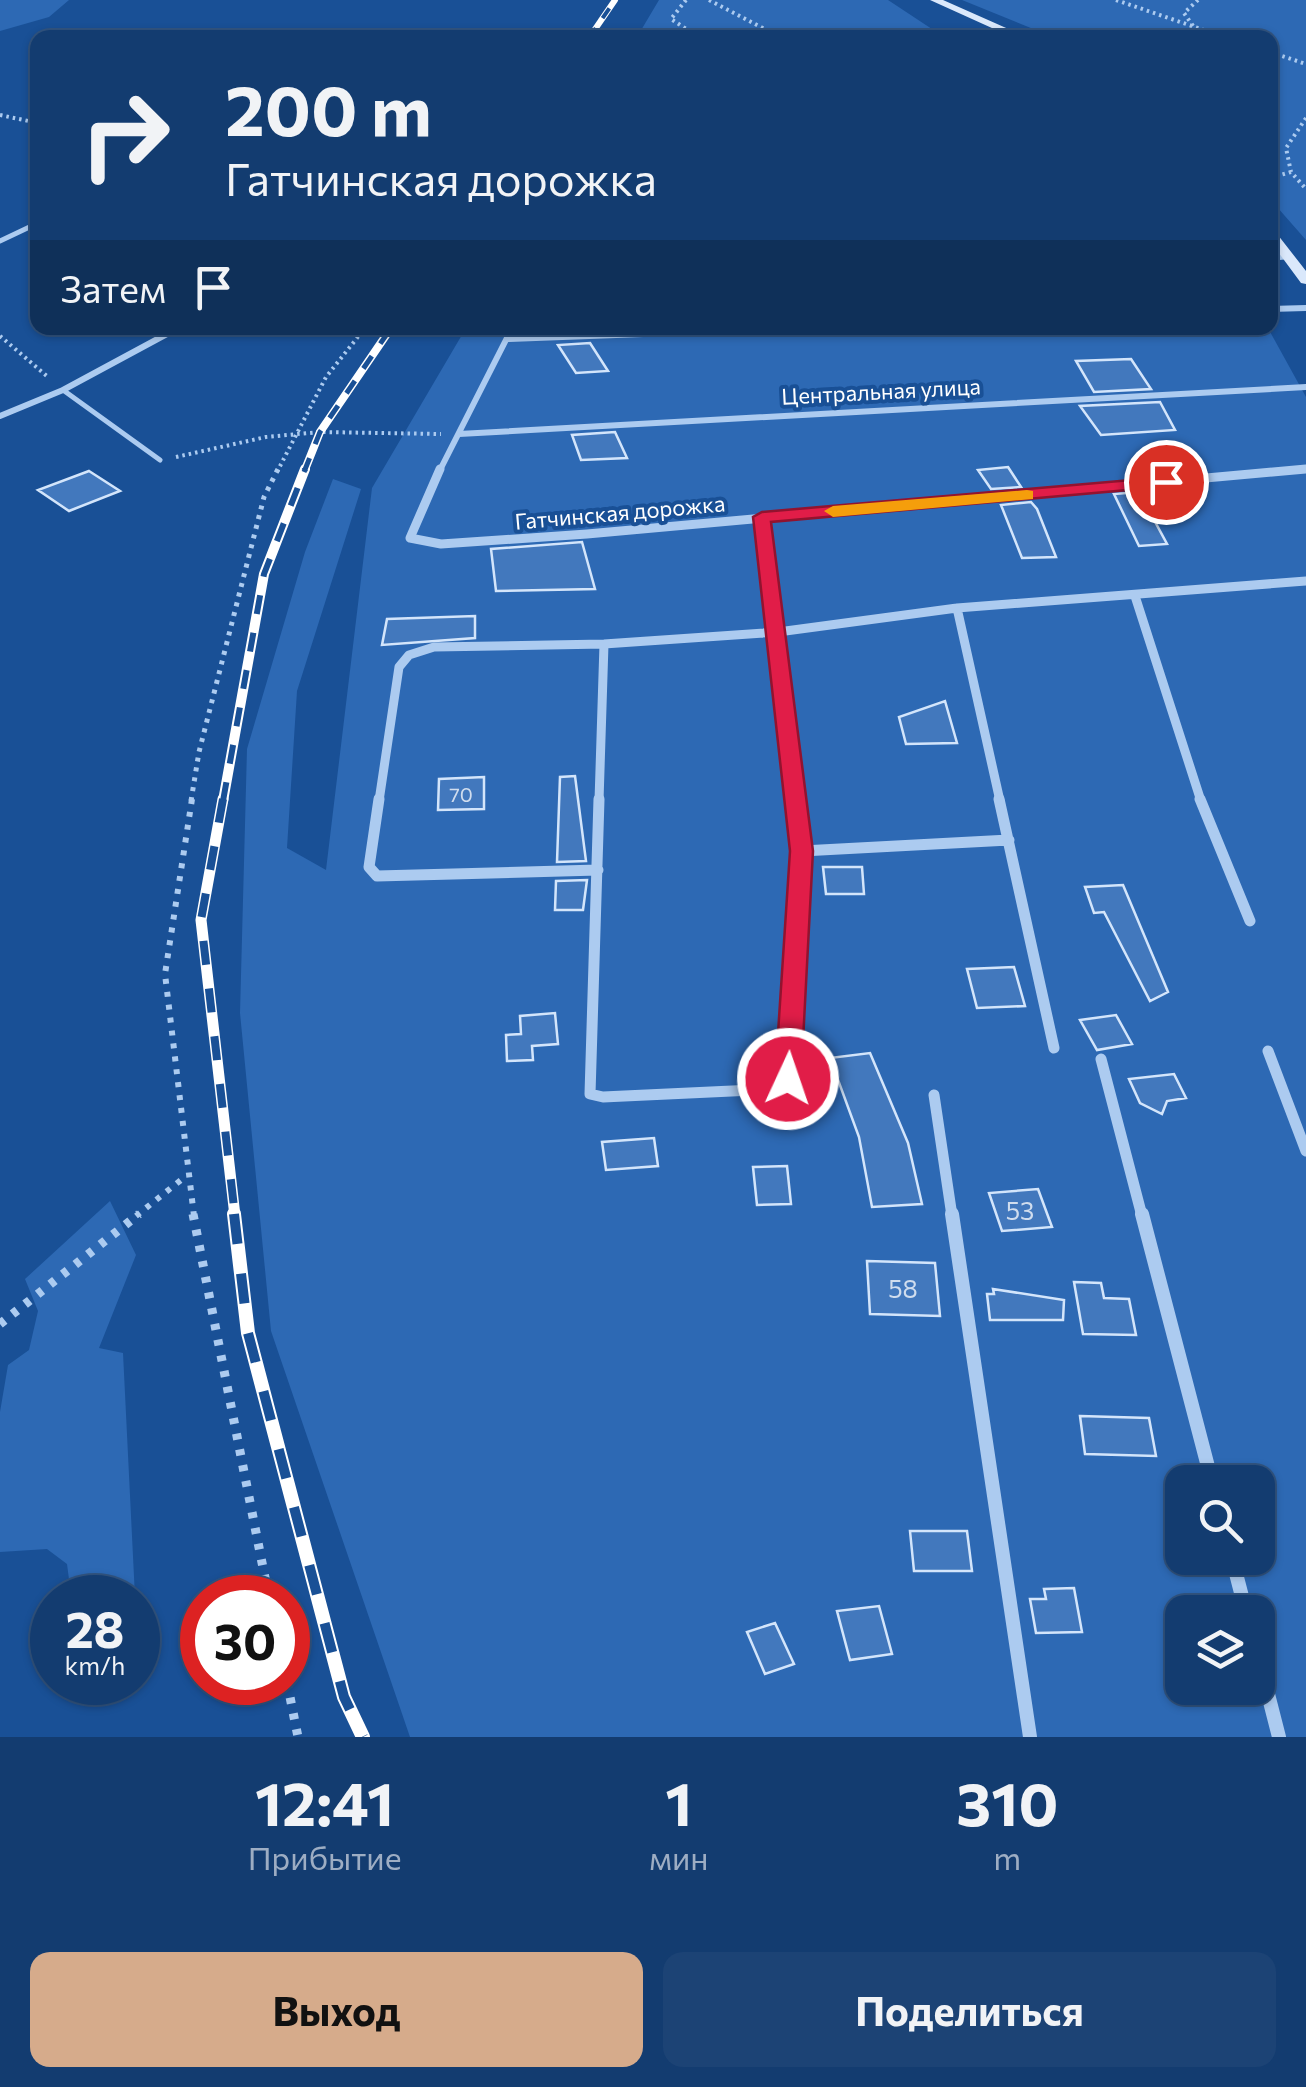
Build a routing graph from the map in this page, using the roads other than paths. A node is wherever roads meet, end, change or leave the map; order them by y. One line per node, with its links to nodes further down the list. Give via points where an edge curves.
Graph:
1 (935, 0): 2 (main road)
2 (1005, 30)
3 (30, 228): 4 (lane)
4 (0, 241)
5 (1278, 243): 6 (main road)
6 (1289, 256): 7 (street); 8 (main road)
7 (1278, 257)
8 (1306, 280)
9 (1306, 308): 10 (street)
10 (1278, 309)
11 (165, 335): 16 (street)
12 (510, 335): 14 (street)
13 (618, 335): 14 (street)
14 (509, 339): 18 (street)
15 (1306, 387): 18 (street, Центральная улица)
16 (63, 390): 17 (street); 19 (lane)
17 (0, 416)
18 (459, 434): 21 (street, Гатчинская дорожка, via 410,538 440,544)
19 (160, 460)
20 (1306, 469): 21 (street, Гатчинская дорожка)
21 (762, 517): 25 (street)
22 (1306, 581): 23 (street)
23 (1135, 596): 24 (street); 30 (street, via 1200,800)
24 (957, 608): 25 (street); 27 (street)
25 (778, 632): 26 (street); 28 (street)
26 (604, 644): 29 (street); 29 (street, via 434,648 409,655 399,666 369,867 376,876 395,878)
27 (1010, 840): 28 (street); 31 (street)
28 (802, 851): 29 (street, via 788,1079 760,1090 590,1094)
29 (598, 870)
30 (1250, 921)
31 (1054, 1048)
32 (1268, 1051): 35 (street)
33 (1101, 1059): 36 (street)
34 (934, 1095): 38 (street)
35 (1306, 1151)
36 (1208, 1465)
37 (1271, 1705): 39 (street)
38 (1030, 1737)
39 (1279, 1737)

